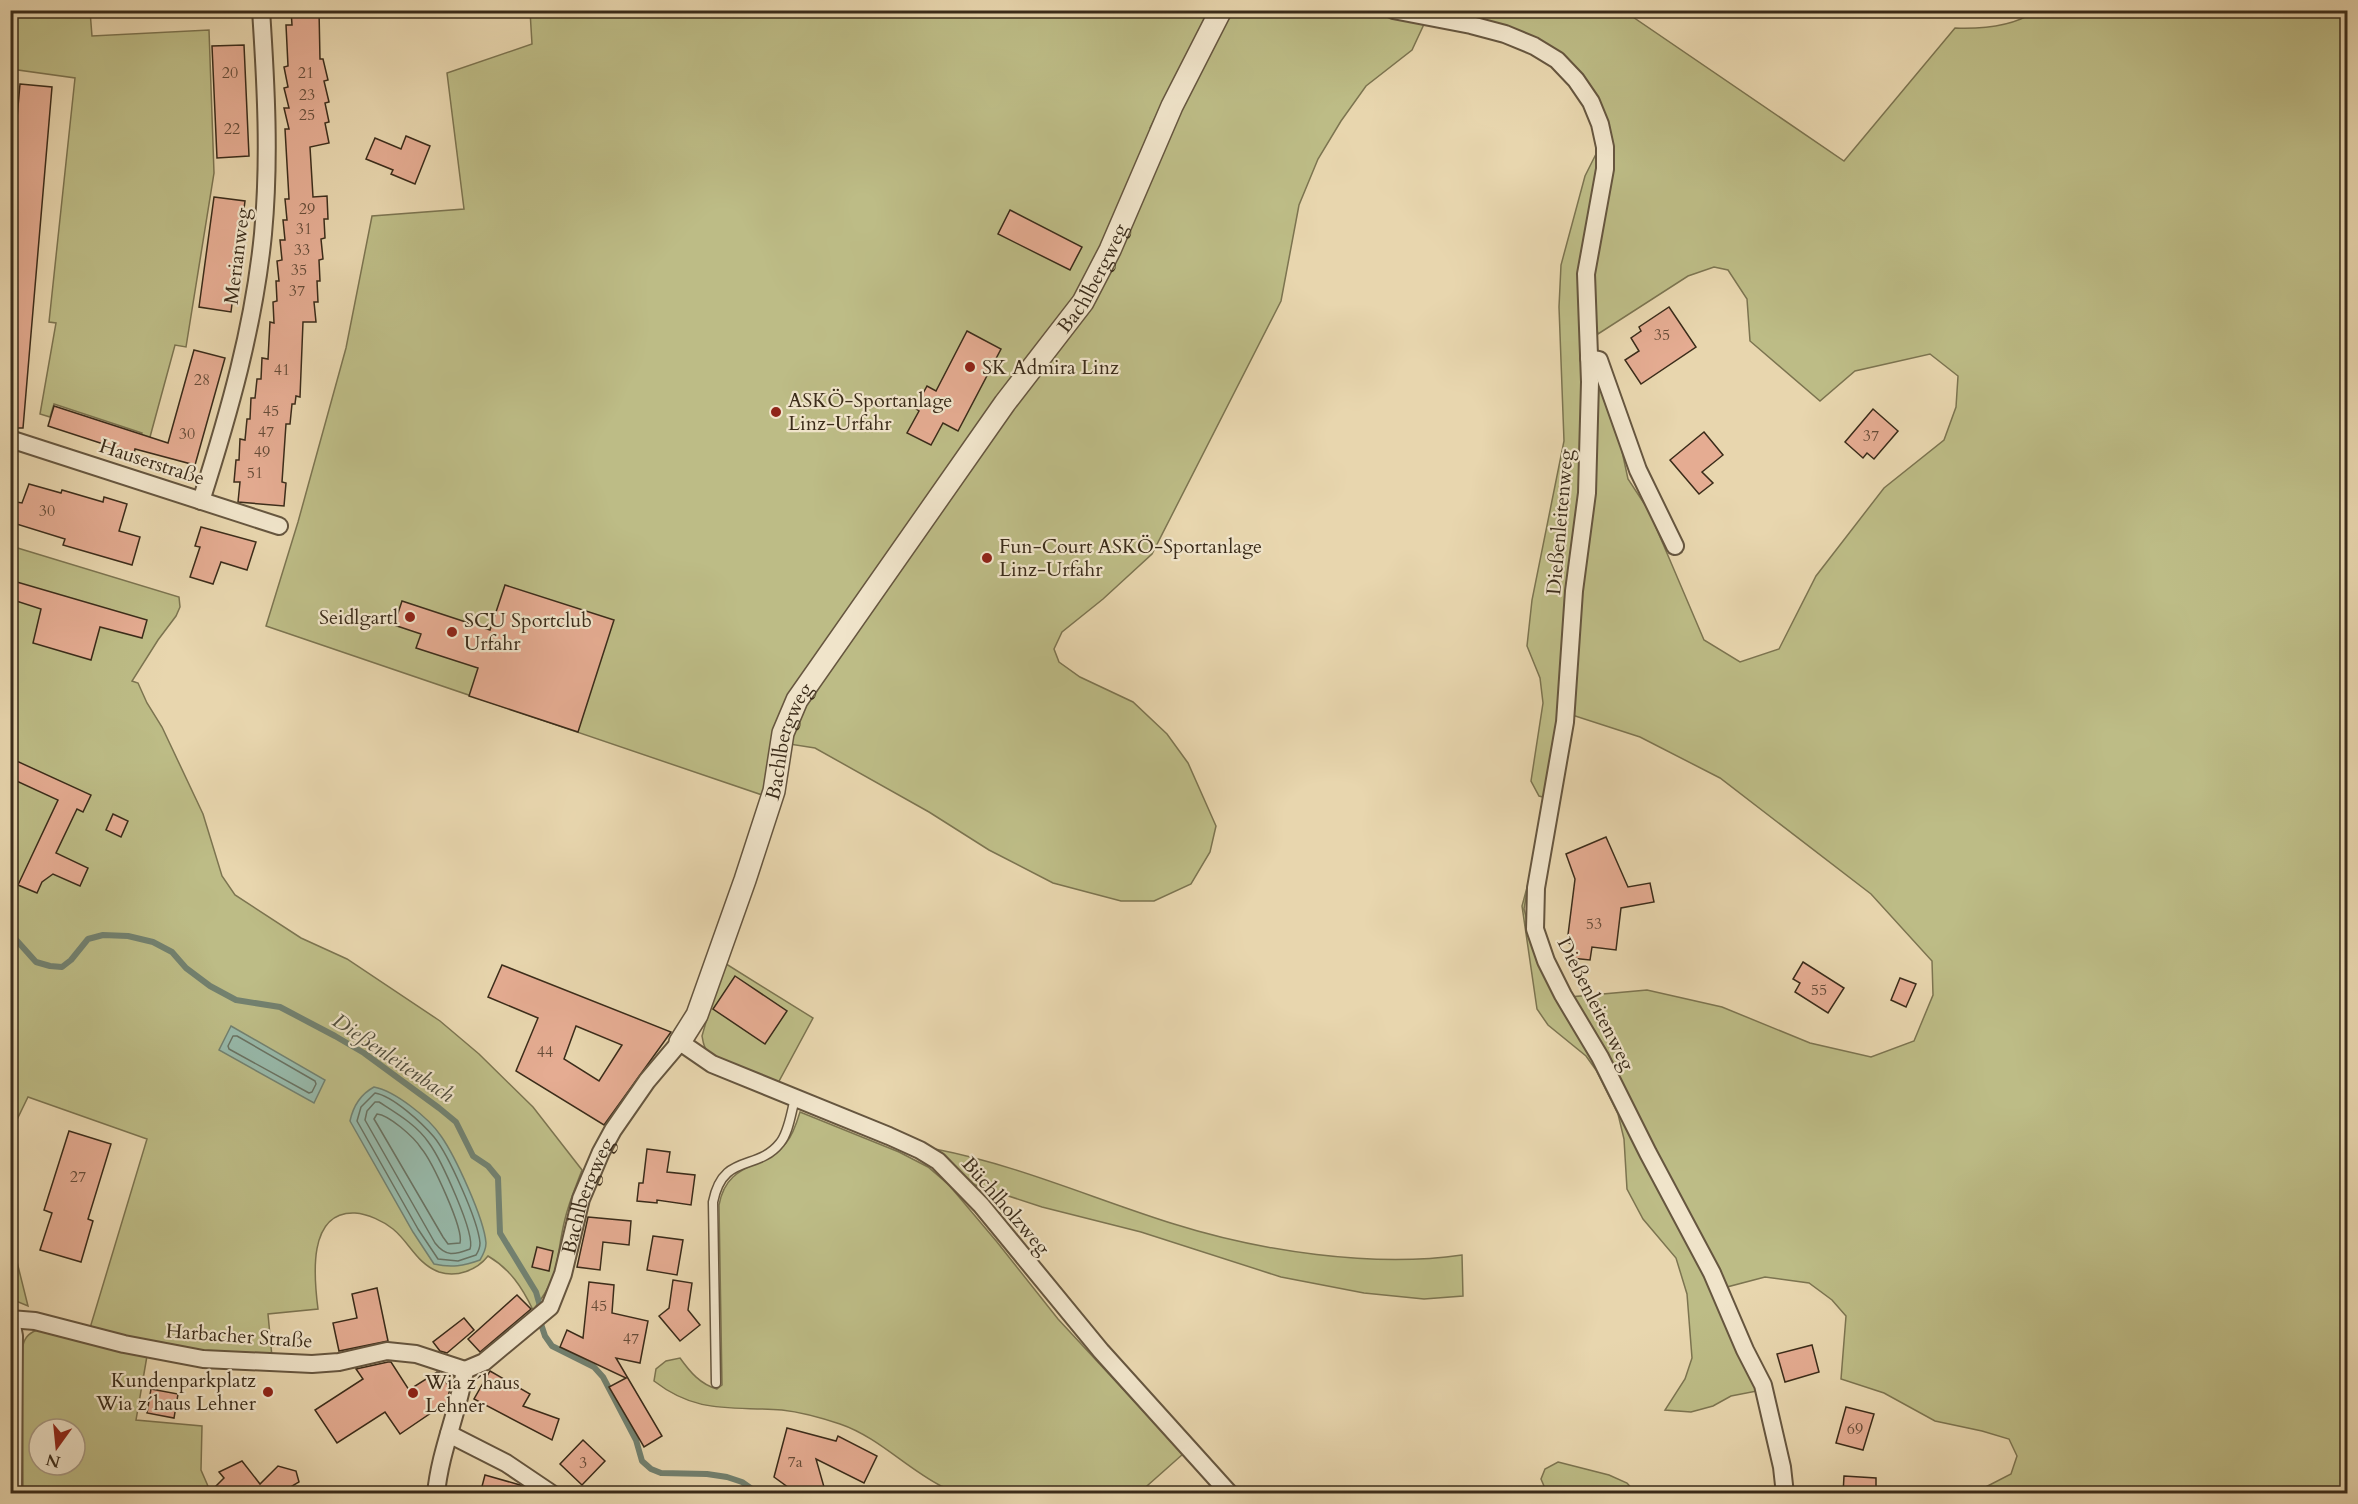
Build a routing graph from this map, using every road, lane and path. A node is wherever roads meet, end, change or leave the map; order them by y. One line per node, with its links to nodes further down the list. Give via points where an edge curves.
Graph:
1 (261, 10): 6 (street, Merianweg, via 267,142 261,245 240,369)
2 (1221, 10): 9 (street, Bachlbergweg, via 1172,106 1110,250 1083,302 1005,403 797,700 783,733 774,792 745,880 697,1015)
3 (1393, 10): 4 (street, Dießenleitenweg, via 1471,25 1534,46 1557,60 1591,102 1605,147 1605,169 1586,274)
4 (1589, 358): 8 (street, via 1599,360 1638,470); 20 (street, Dießenleitenweg, via 1587,493 1574,591 1569,686 1536,888 1535,929 1559,987 1600,1057 1712,1274 1762,1385)
5 (10, 439): 6 (street, Hauserstraße)
6 (201, 501): 7 (street, Hauserstraße)
7 (279, 526)
8 (1675, 546)
9 (680, 1042): 10 (street, Büchlholzweg, via 712,1064); 12 (street, Bachlbergweg, via 647,1081 601,1152 581,1199 556,1294 543,1315 484,1362)
10 (795, 1099): 13 (lane, via 782,1141 774,1150 723,1175 716,1187); 19 (street, Büchlholzweg, via 938,1161 981,1205 1101,1351)
11 (11, 1320): 12 (street, Harbacher Straße, via 35,1321 204,1359 312,1364 387,1351 416,1354); 15 (street)
12 (465, 1370): 14 (street)
13 (717, 1383)
14 (449, 1434): 17 (street); 18 (street, via 506,1463)
15 (11, 1450): 16 (street)
16 (14, 1494)
17 (436, 1494)
18 (552, 1494)
19 (1230, 1494)
20 (1785, 1494)

